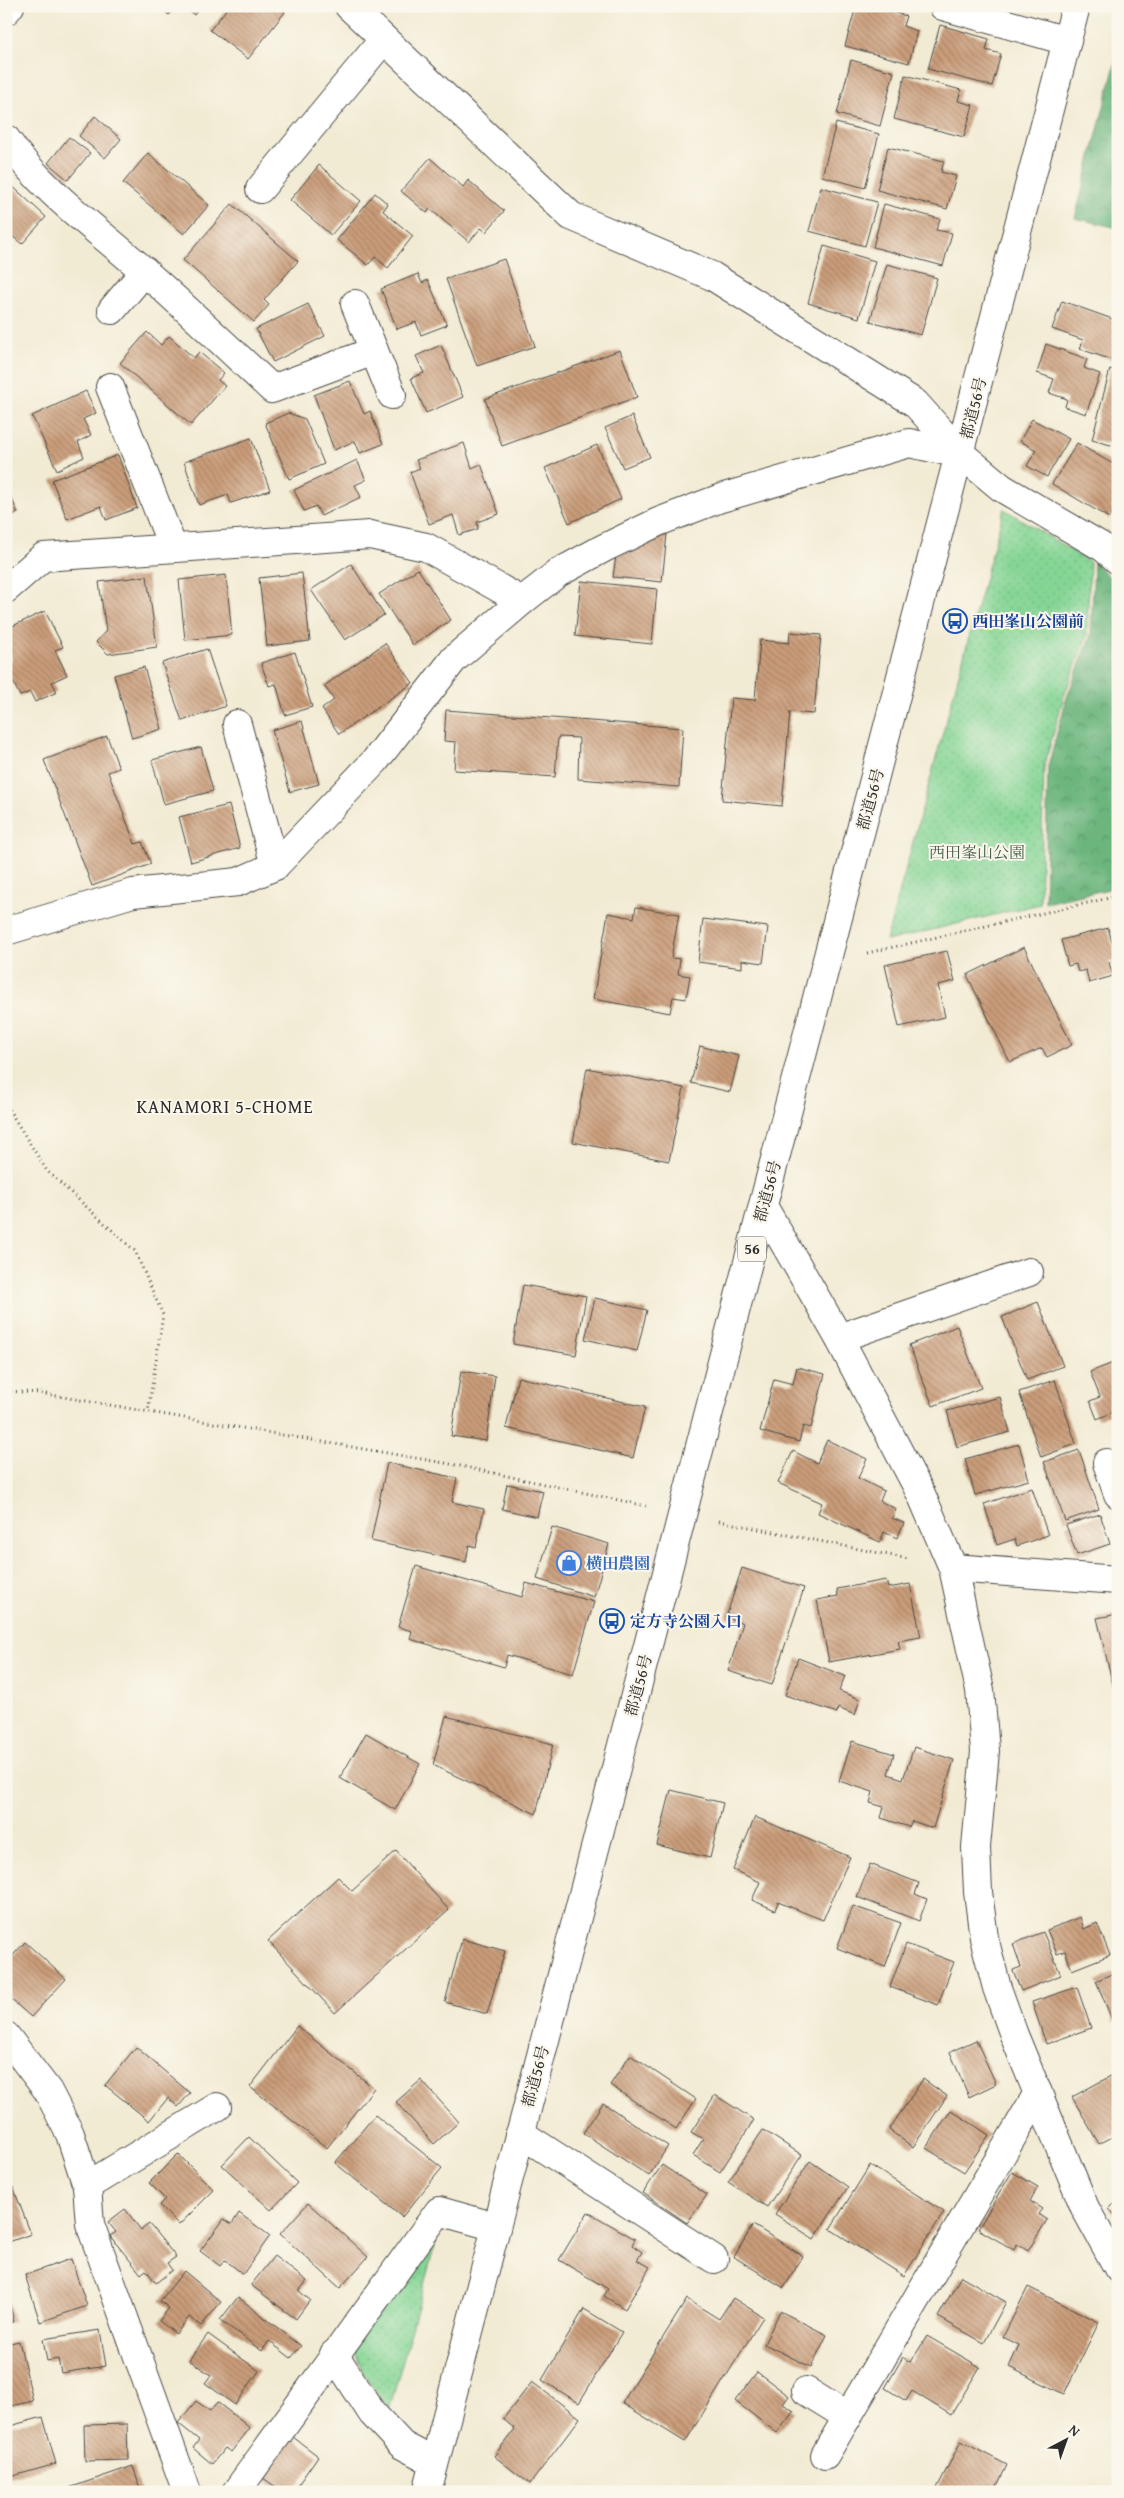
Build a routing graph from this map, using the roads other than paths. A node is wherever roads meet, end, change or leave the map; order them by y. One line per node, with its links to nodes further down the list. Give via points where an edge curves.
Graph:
1 (10, 6): 5 (street)
2 (349, 6): 6 (street)
3 (943, 6): 7 (street)
4 (1076, 6): 7 (street, 都道56号 / 56)
5 (6, 11)
6 (384, 39): 9 (street); 16 (street, via 571,216 712,276 915,403)
7 (1067, 41): 16 (street, 都道56号 / 56)
8 (6, 139): 10 (street, via 24,165 52,193)
9 (260, 189)
10 (145, 272): 12 (street); 13 (street, via 272,389)
11 (355, 304): 13 (street)
12 (112, 310)
13 (374, 351): 15 (street)
14 (110, 387): 17 (street)
15 (392, 395)
16 (961, 454): 18 (street, via 1002,488 1104,548); 20 (street, via 909,443 721,498 658,522 604,548 558,573); 24 (street, 都道56号 / 56)
17 (173, 548): 19 (street, via 43,557); 20 (street, via 370,536 426,547)
18 (1118, 560)
19 (6, 589)
20 (522, 601): 22 (street, via 454,659 375,761)
21 (237, 724): 22 (street)
22 (276, 866): 23 (street, via 238,882 133,893)
23 (6, 931)
24 (763, 1206): 26 (street); 34 (street, 都道56号 / 56)
25 (1029, 1272): 26 (street)
26 (839, 1338): 29 (street, via 921,1494)
27 (1107, 1464): 28 (street)
28 (1118, 1494)
29 (953, 1568): 30 (street); 32 (street, via 980,1690 986,1751 976,1847 984,1938 997,1988)
30 (1118, 1580)
31 (6, 2036): 35 (street, via 48,2091 70,2134)
32 (1038, 2093): 38 (street, via 1084,2208); 41 (street)
33 (217, 2107): 35 (street)
34 (520, 2133): 36 (street, 都道56号 / 56); 37 (street)
35 (87, 2186): 44 (street, via 90,2224)
36 (496, 2227): 39 (street, via 439,2211); 43 (street, 都道56号 / 56)
37 (714, 2259)
38 (1118, 2268)
39 (334, 2354): 43 (street, via 372,2414 402,2445); 45 (street)
40 (806, 2391): 41 (street)
41 (848, 2417): 42 (street)
42 (825, 2455)
43 (431, 2483)
44 (187, 2492)
45 (236, 2492)

